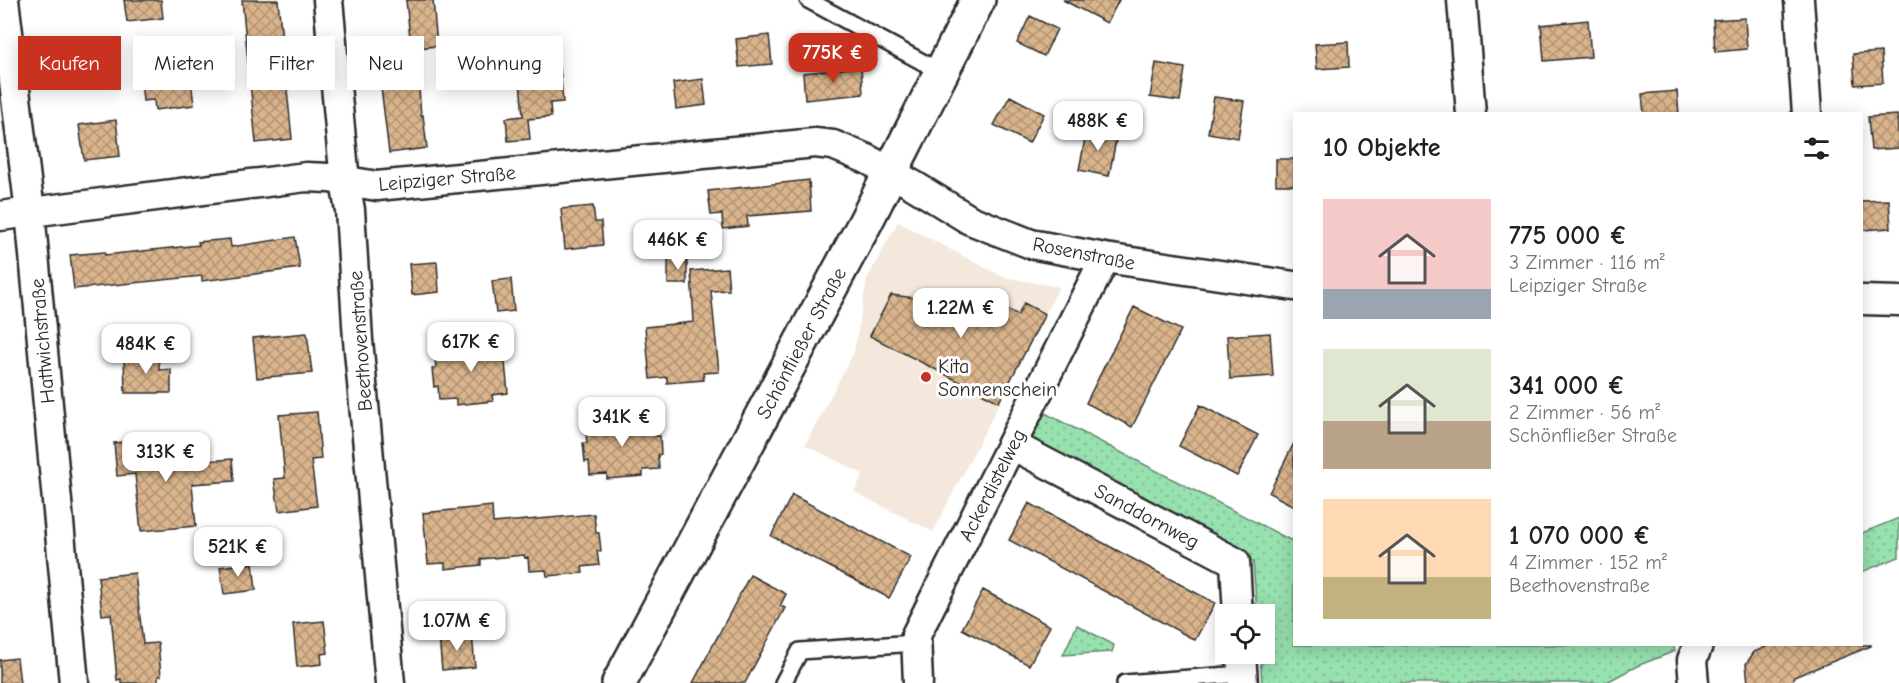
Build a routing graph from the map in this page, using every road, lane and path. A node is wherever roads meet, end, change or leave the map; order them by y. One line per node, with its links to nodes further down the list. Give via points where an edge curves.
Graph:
1 (4, 0): 12 (street, Hattwichstraße)
2 (328, 0): 11 (street, Beethovenstraße)
3 (808, 0): 7 (lane)
4 (978, 0): 7 (main road, Schönfließer Straße)
5 (1462, 0): 8 (street)
6 (1799, 0): 9 (street)
7 (941, 72): 10 (main road, Schönfließer Straße)
8 (1471, 112)
9 (1807, 112)
10 (890, 171): 11 (street, Leipziger Straße, via 833,145 815,143 377,186); 14 (street, Rosenstraße, via 970,220 1031,244); 24 (main road, Schönfließer Straße)
11 (345, 182): 12 (street, Leipziger Straße, via 306,177); 23 (street, Beethovenstraße)
12 (30, 212): 13 (street, Leipziger Straße); 22 (street, Hattwichstraße)
13 (0, 216)
14 (1106, 258): 15 (street, Rosenstraße); 18 (street, Ackerdistelweg)
15 (1293, 286)
16 (1863, 300): 17 (street)
17 (1899, 301)
18 (1012, 445): 19 (street, Sanddornweg, via 1235,562); 20 (street, Ackerdistelweg)
19 (1237, 604)
20 (915, 643): 25 (lane, via 801,651); 26 (street, Ackerdistelweg)
21 (1242, 670): 27 (lane)
22 (74, 683)
23 (390, 683)
24 (619, 683)
25 (783, 683)
26 (918, 683)
27 (1125, 683)

